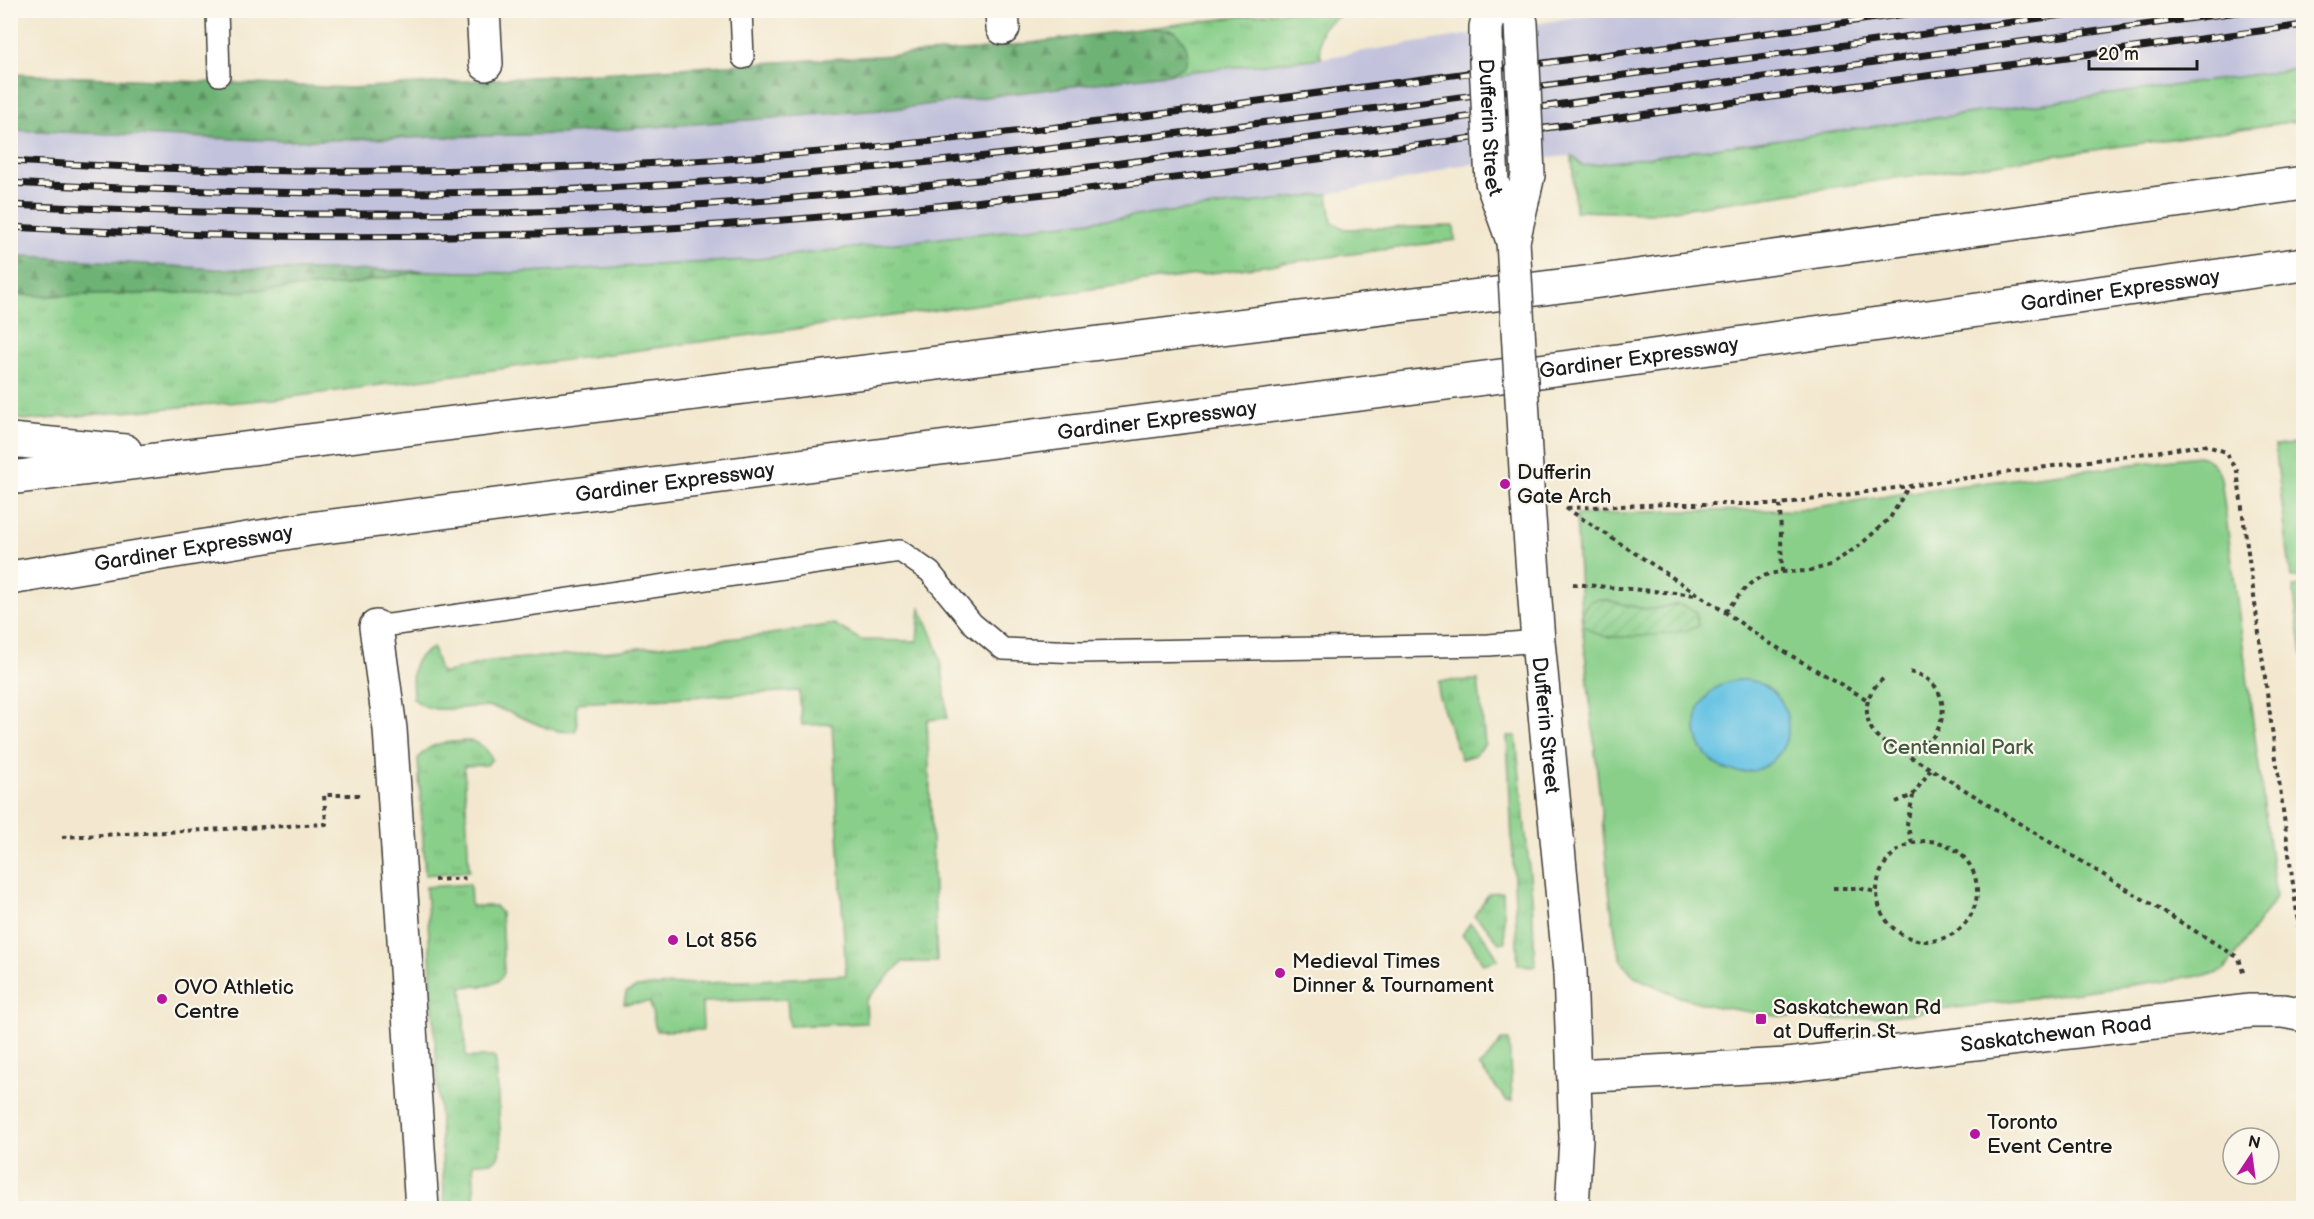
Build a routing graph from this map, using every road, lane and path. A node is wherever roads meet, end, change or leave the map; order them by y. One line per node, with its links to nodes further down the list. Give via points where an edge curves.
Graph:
1 (217, 10): 8 (lane)
2 (483, 10): 7 (main road)
3 (741, 10): 6 (lane)
4 (1491, 10): 10 (main road, Dufferin Street, bridge, via 1486,27 1486,62 1492,182)
5 (1516, 10): 10 (main road, Dufferin Street, bridge, via 1521,23 1528,175)
6 (743, 58)
7 (486, 64)
8 (219, 75)
9 (2304, 183): 13 (main road, via 1608,279)
10 (1513, 241): 23 (main road, Dufferin Street, bridge)
11 (2304, 264): 18 (main road, Gardiner Expressway, via 1617,361 309,530)
12 (10, 440): 13 (main road)
13 (187, 457): 14 (main road)
14 (10, 478)
15 (1909, 486): 16 (path); 17 (path, via 1890,519 1859,546 1830,565 1810,571); 36 (path, via 2204,445 2226,452 2237,471)
16 (1780, 504): 17 (path); 20 (path, via 1566,508)
17 (1782, 572): 21 (path, via 1765,573 1751,582)
18 (13, 578)
19 (1573, 584): 20 (path)
20 (1700, 595): 21 (path)
21 (1725, 612): 26 (path, via 1766,641)
22 (376, 627): 23 (lane, via 900,551 930,572 972,623 1003,649 1081,652); 40 (main road, via 390,729)
23 (1538, 641): 39 (main road, Dufferin Street, via 1570,972)
24 (1908, 672): 27 (path, via 1932,682 1939,692 1943,713 1941,724 1927,742 1917,747)
25 (1883, 679): 26 (path)
26 (1868, 700): 27 (path, via 1866,712 1872,729 1883,742)
27 (1895, 747): 28 (path)
28 (1930, 769): 30 (path); 37 (path, via 2239,958)
29 (365, 795): 32 (path, via 324,795 326,824)
30 (1913, 795): 31 (path); 33 (path, via 1907,824)
31 (1896, 802)
32 (62, 837)
33 (1912, 843): 35 (path, via 1886,861 1878,876); 35 (path, via 1944,843 1959,851 1970,864 1977,880 1977,897 1973,913 1963,927 1949,937 1916,940 1887,922)
34 (1833, 888): 35 (path)
35 (1876, 892)
36 (2304, 965)
37 (2247, 995): 38 (main road, Saskatchewan Road, via 2283,1011); 39 (main road, Saskatchewan Road, via 1787,1065)
38 (2304, 1015)
39 (1575, 1076): 41 (main road, Dufferin Street)
40 (422, 1209)
41 (1572, 1209)

